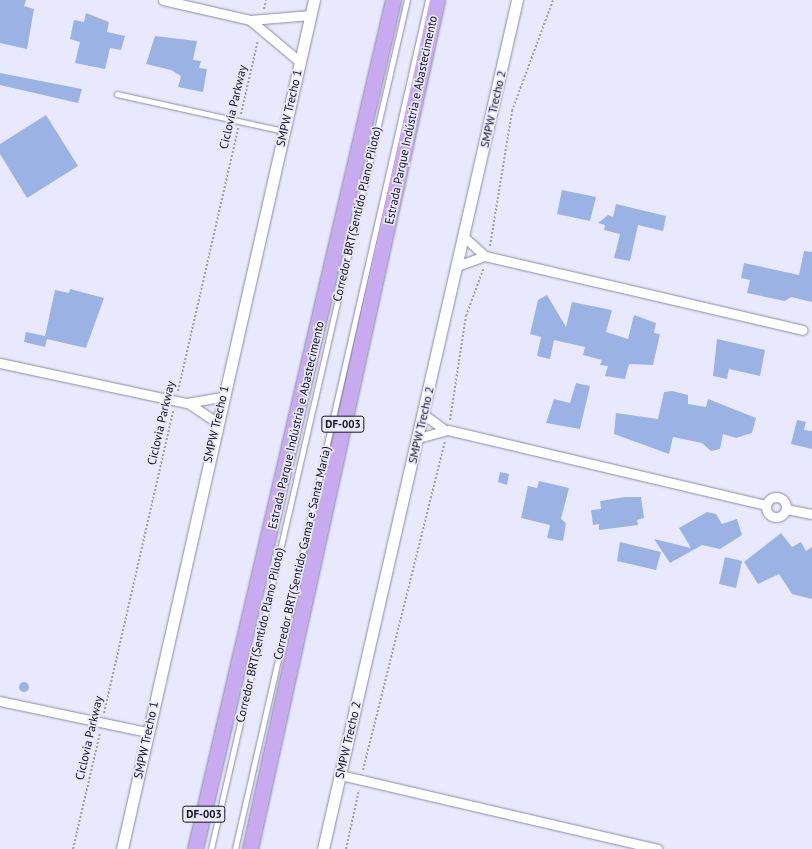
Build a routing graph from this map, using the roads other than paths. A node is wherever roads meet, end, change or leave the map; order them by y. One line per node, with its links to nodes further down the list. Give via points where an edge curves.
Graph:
1 (163, 0): 9 (street)
2 (314, 0): 8 (street, SMPW Trecho 1)
3 (393, 0): 29 (highway, Estrada Parque Indústria e Abastecimento / DF-003)
4 (407, 0): 30 (lane, Corredor BRT(Sentido Plano Piloto))
5 (428, 0): 31 (lane, Corredor BRT(Sentido Gama e Santa Maria))
6 (437, 0): 32 (highway, Estrada Parque Indústria e Abastecimento / DF-003)
7 (517, 0): 13 (street, SMPW Trecho 2)
8 (311, 15): 9 (street); 10 (street, SMPW Trecho 1)
9 (261, 24): 10 (street)
10 (300, 62): 12 (street, SMPW Trecho 1)
11 (116, 94): 12 (lane)
12 (284, 131): 18 (street, SMPW Trecho 1)
13 (464, 237): 14 (street); 15 (street, SMPW Trecho 2)
14 (485, 256): 15 (street); 16 (street)
15 (457, 266): 20 (street, SMPW Trecho 2)
16 (802, 330)
17 (0, 363): 19 (street)
18 (221, 397): 19 (street); 21 (street, SMPW Trecho 1)
19 (187, 403): 21 (street)
20 (423, 414): 22 (street); 23 (street, SMPW Trecho 2)
21 (216, 422): 26 (street, SMPW Trecho 1)
22 (445, 430): 23 (street); 24 (street, via 766,505 768,513 776,517 786,509)
23 (418, 438): 27 (street, SMPW Trecho 2)
24 (812, 514)
25 (0, 701): 26 (street)
26 (147, 732): 28 (street, SMPW Trecho 1)
27 (340, 775): 33 (street, SMPW Trecho 2); 34 (street)
28 (122, 849)
29 (195, 849)
30 (211, 849)
31 (235, 849)
32 (250, 849)
33 (323, 849)
34 (657, 849)

